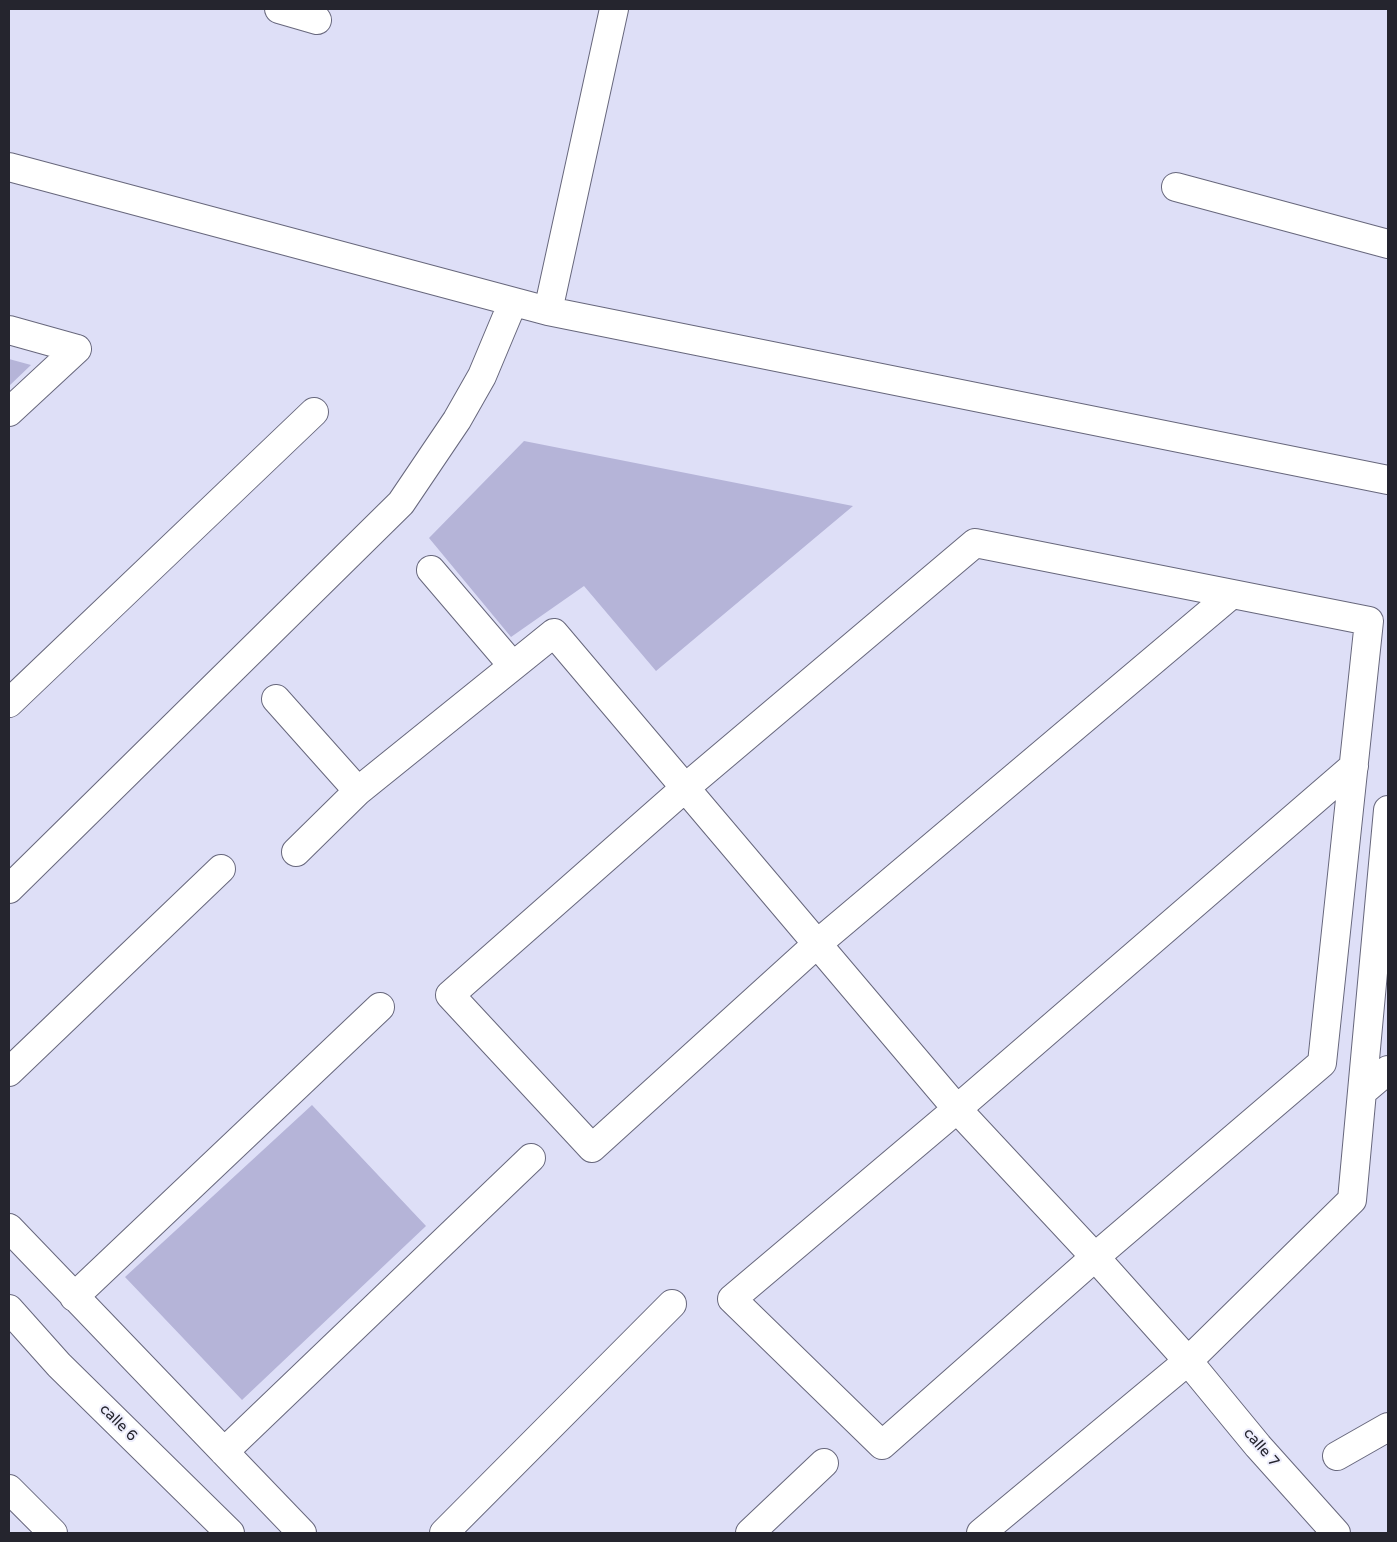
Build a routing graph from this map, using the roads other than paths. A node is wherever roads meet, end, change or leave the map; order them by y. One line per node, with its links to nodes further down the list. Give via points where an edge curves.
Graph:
1 (279, 9): 3 (street)
2 (614, 9): 8 (street)
3 (317, 20)
4 (9, 167): 7 (street)
5 (1176, 187): 6 (street)
6 (1388, 244)
7 (513, 302): 8 (street); 24 (street, via 482,376 457,420 401,503)
8 (548, 311): 12 (street)
9 (9, 330): 10 (street, via 77,349)
10 (9, 412)
11 (314, 412): 17 (street)
12 (1388, 480)
13 (431, 570): 15 (street)
14 (1232, 594): 18 (street, via 1369,622); 19 (street, via 975,543); 25 (street)
15 (513, 666): 19 (street, calle 7, via 554,632); 20 (street)
16 (276, 699): 20 (street)
17 (9, 703)
18 (1354, 766): 30 (street); 33 (street, via 1322,1063)
19 (685, 788): 25 (street, calle 7); 25 (street, via 450,995 592,1148)
20 (358, 792): 22 (street)
21 (1388, 810): 29 (street)
22 (296, 852)
23 (221, 869): 28 (street)
24 (9, 889)
25 (817, 944): 30 (street, calle 7)
26 (380, 1007): 34 (street)
27 (1388, 1070): 29 (street)
28 (9, 1072)
29 (1362, 1092): 37 (street, via 1352,1200)
30 (957, 1109): 33 (street, calle 7); 33 (street, via 732,1299 882,1445)
31 (531, 1158): 39 (street)
32 (9, 1228): 34 (street)
33 (1095, 1257): 37 (street, calle 7)
34 (74, 1297): 39 (street)
35 (672, 1304): 46 (street)
36 (9, 1309): 44 (street, calle 6, via 59,1365)
37 (1188, 1361): 48 (street); 49 (street, calle 7)
38 (1388, 1427): 40 (street)
39 (224, 1452): 45 (street)
40 (1337, 1456)
41 (824, 1463): 47 (street)
42 (9, 1489): 43 (street)
43 (53, 1533)
44 (230, 1533)
45 (302, 1533)
46 (444, 1533)
47 (750, 1533)
48 (981, 1533)
49 (1336, 1533)

